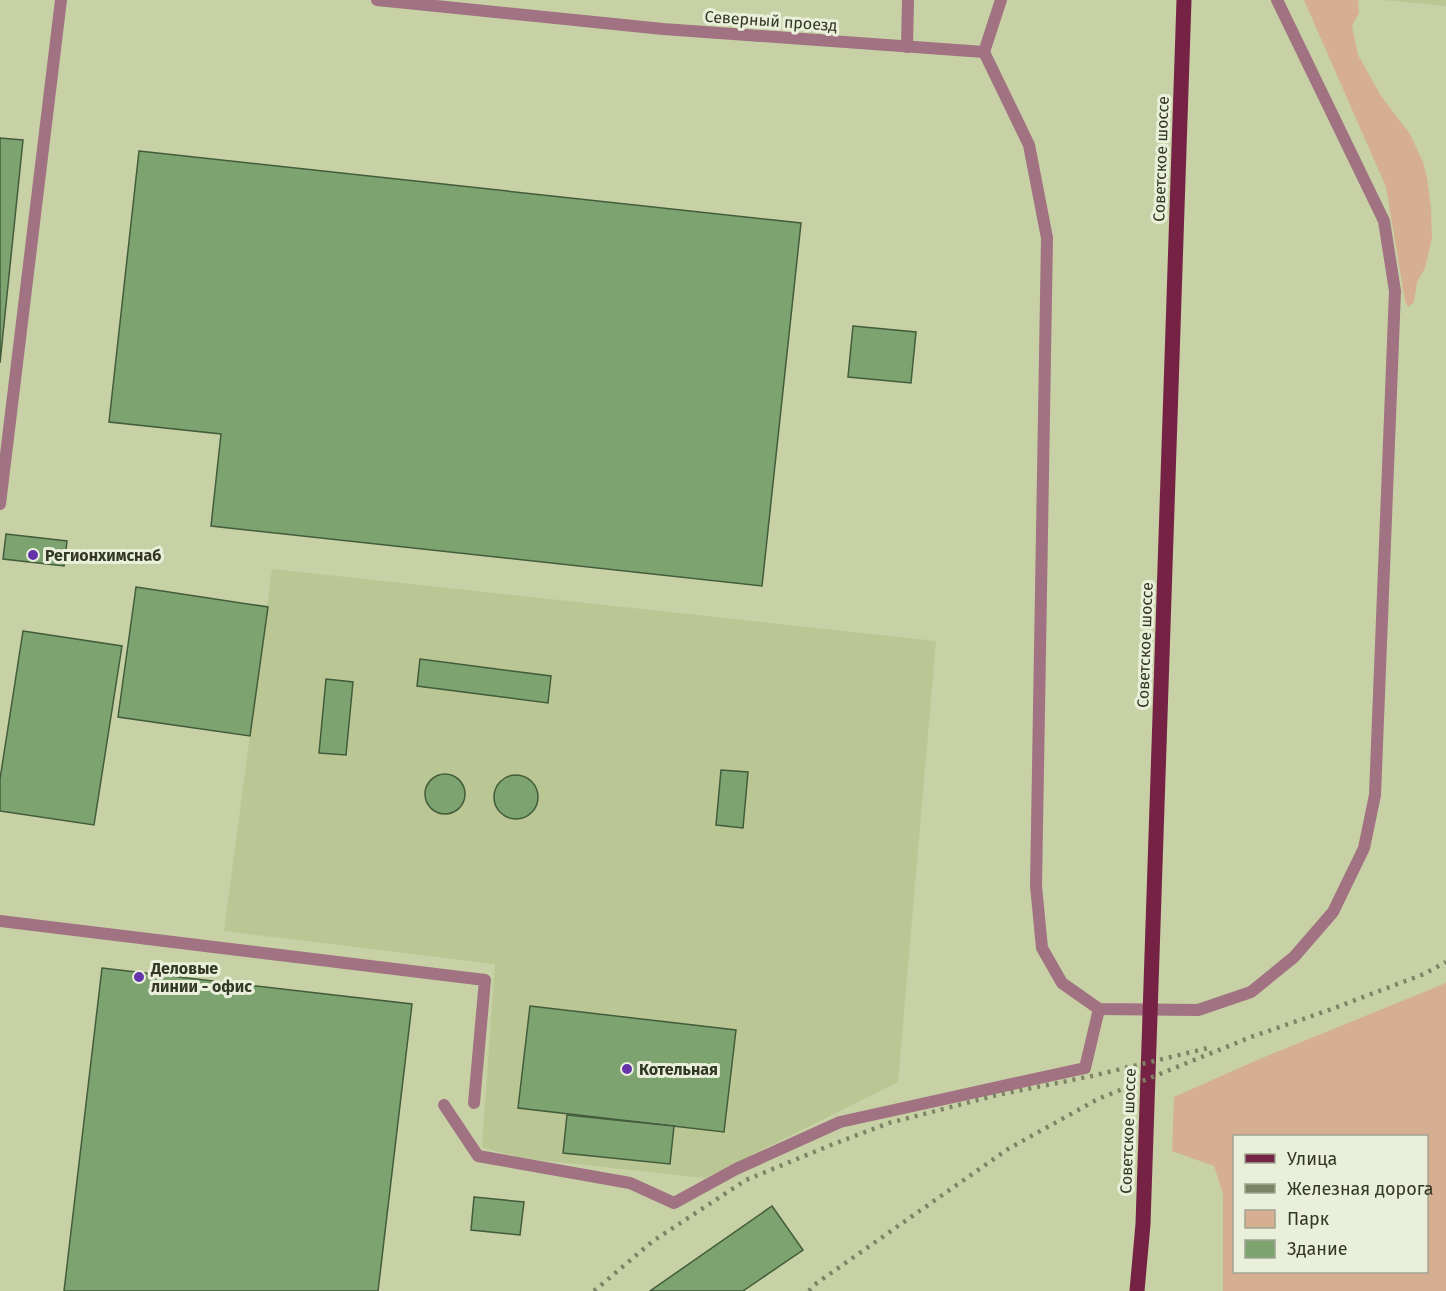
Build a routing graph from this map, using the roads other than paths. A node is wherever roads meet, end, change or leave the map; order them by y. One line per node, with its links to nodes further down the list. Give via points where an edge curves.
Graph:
1 (61, 0): 9 (street)
2 (377, 0): 7 (street, Северный проезд, via 663,29)
3 (908, 0): 7 (street)
4 (1001, 0): 8 (street)
5 (1184, 0): 14 (main road, Советское шоссе, via 1143,1224)
6 (1277, 0): 11 (street, via 1384,221 1395,291 1375,795 1364,848 1334,912 1294,957 1251,992 1198,1010)
7 (907, 47): 8 (street, Северный проезд)
8 (984, 52): 11 (street, via 1029,145 1047,238 1036,886 1042,948 1062,983)
9 (0, 504)
10 (0, 921): 12 (street, via 485,980)
11 (1099, 1009): 13 (street, via 1085,1068 840,1122 736,1169 674,1203 630,1183 478,1156)
12 (474, 1103)
13 (444, 1105)
14 (1137, 1291)

